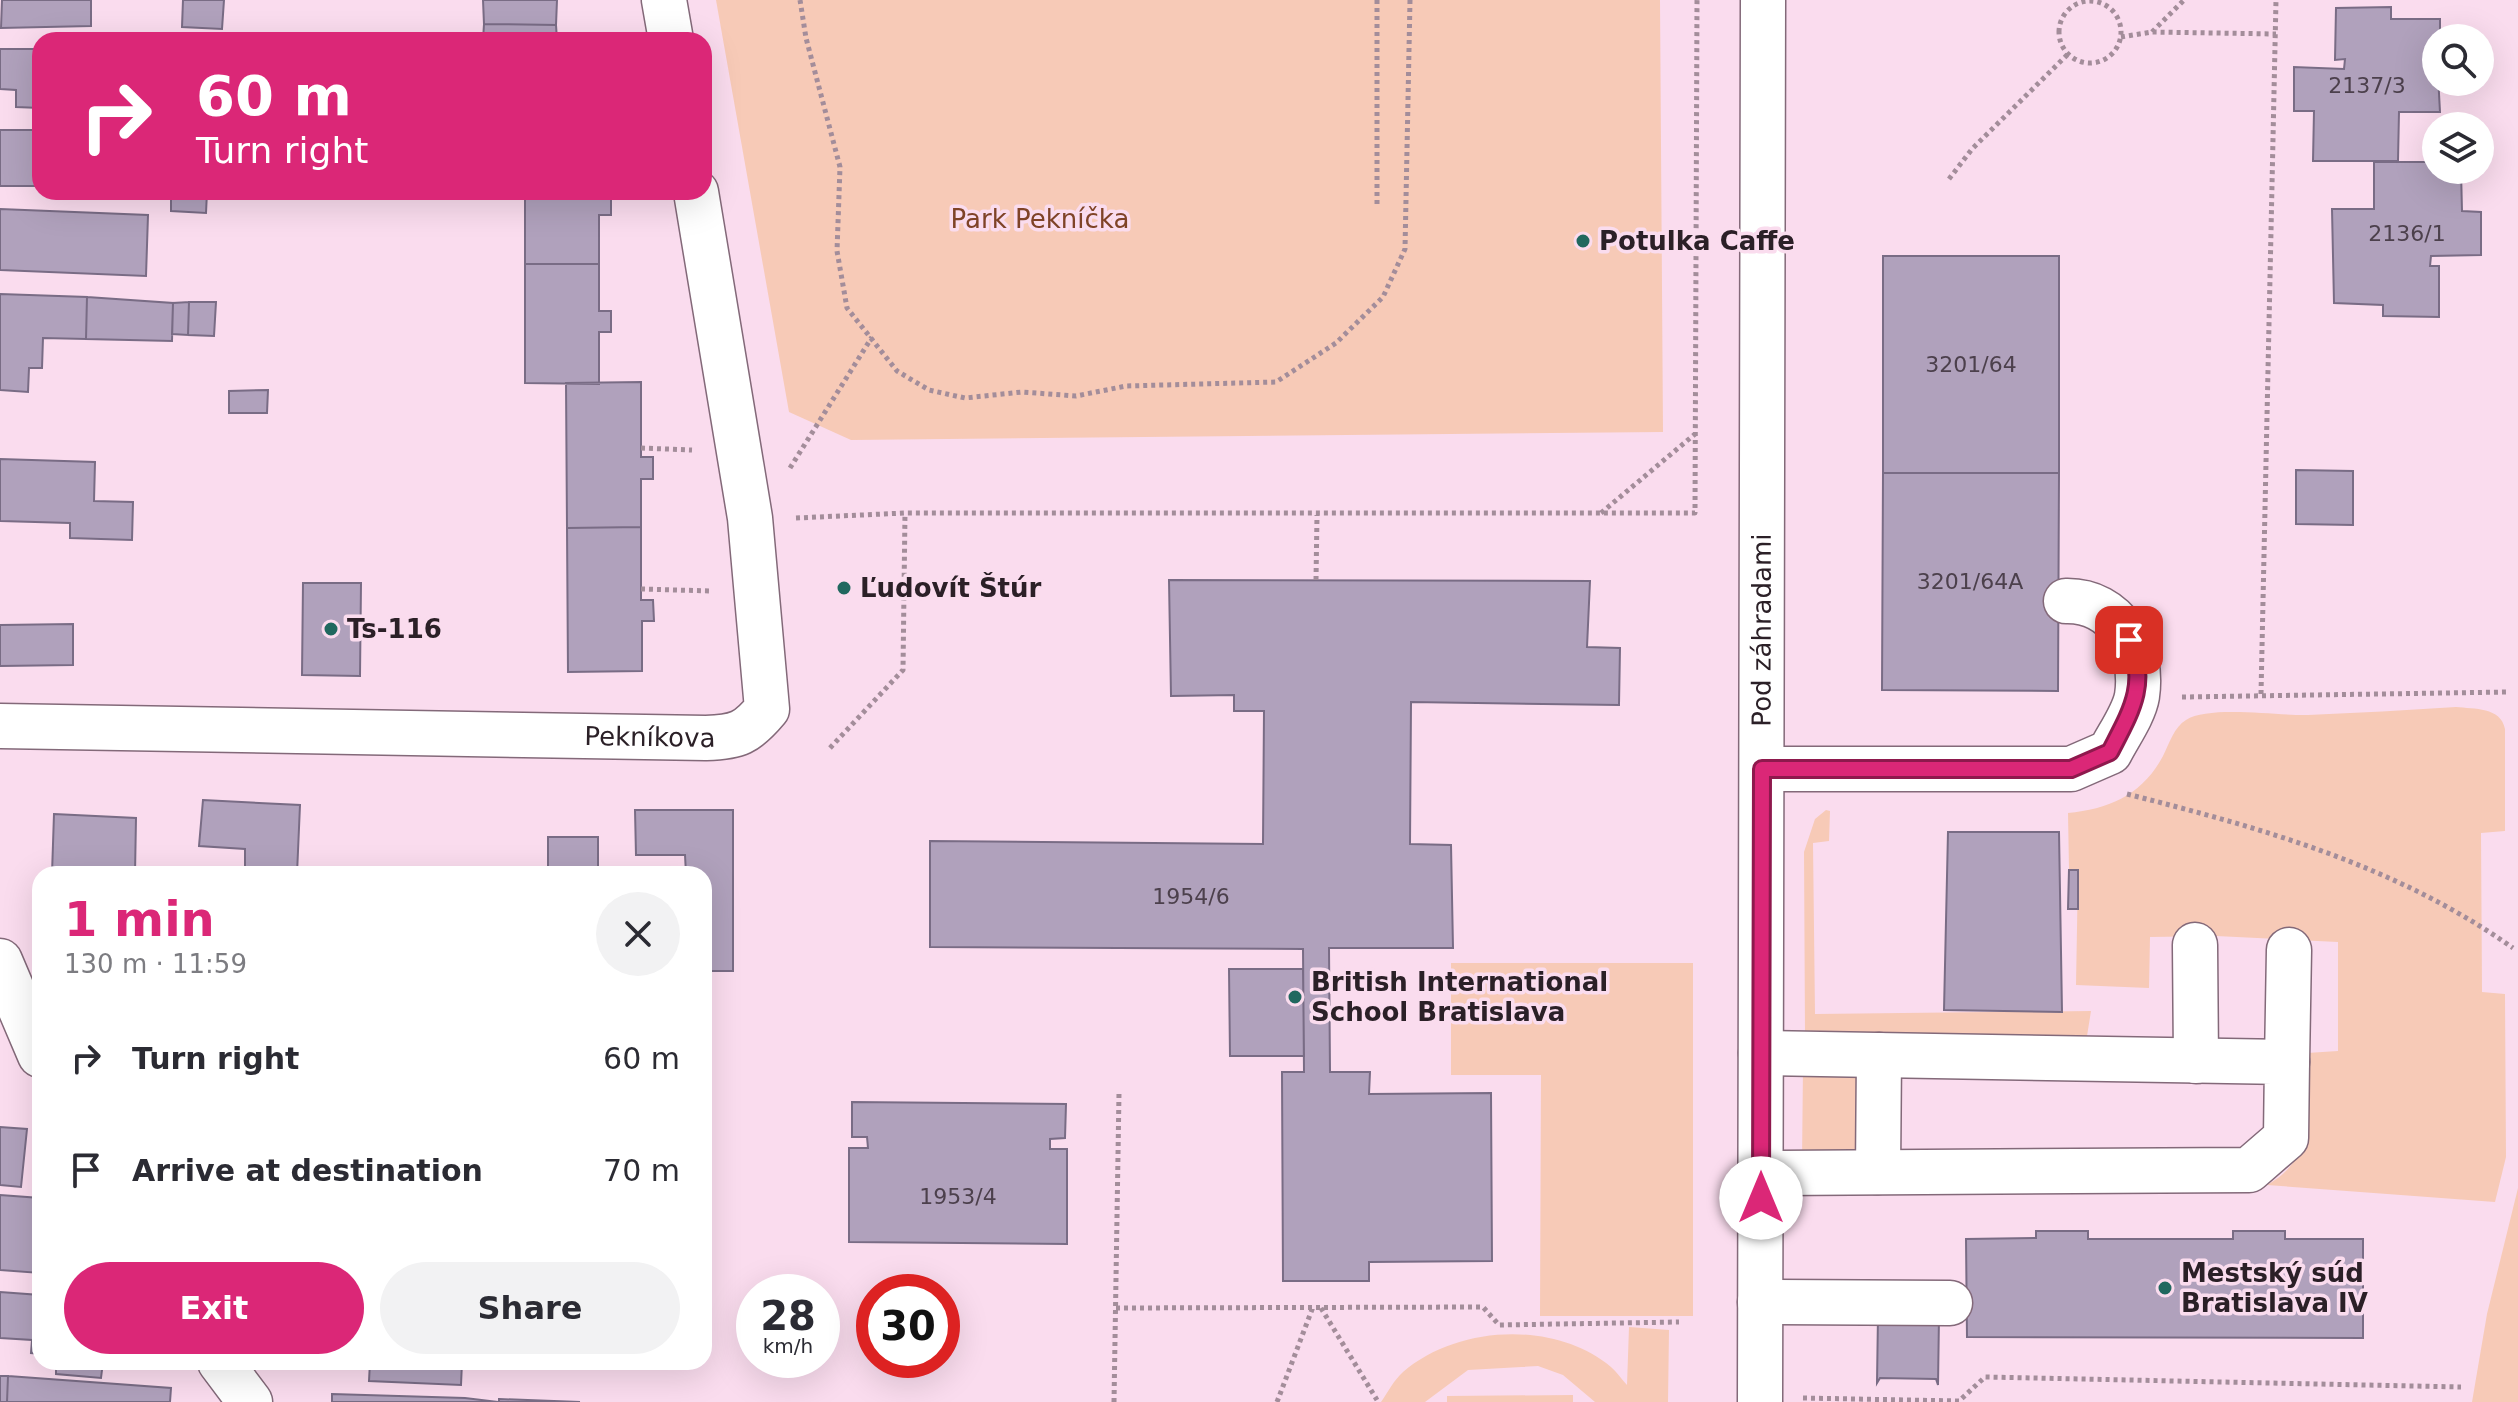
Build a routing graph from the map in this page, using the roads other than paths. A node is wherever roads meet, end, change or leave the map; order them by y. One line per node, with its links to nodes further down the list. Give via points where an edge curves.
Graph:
1 (664, 0): 3 (street)
2 (1763, 0): 7 (street, Pod záhradami)
3 (670, 32)
4 (697, 200): 6 (street, Pekníkova, via 750,518 767,709 753,726 733,737 706,738)
5 (2066, 601): 7 (street, via 2086,601 2121,623 2137,658 2137,698 2110,752 2071,769)
6 (0, 726)
7 (1762, 769): 12 (street, Pod záhradami)
8 (2195, 945): 14 (street)
9 (2289, 950): 15 (street)
10 (0, 961): 11 (street)
11 (32, 1036)
12 (1761, 1053): 13 (street); 17 (street, Pod záhradami)
13 (1879, 1055): 14 (street); 16 (street)
14 (2196, 1061): 15 (street)
15 (2287, 1062): 16 (street, via 2286,1138 2249,1170)
16 (1878, 1172): 17 (street)
17 (1761, 1173): 18 (street, Pod záhradami)
18 (1760, 1302): 19 (street); 21 (street, Pod záhradami)
19 (1950, 1303)
20 (226, 1370): 22 (street)
21 (1777, 1400)
22 (250, 1402)

